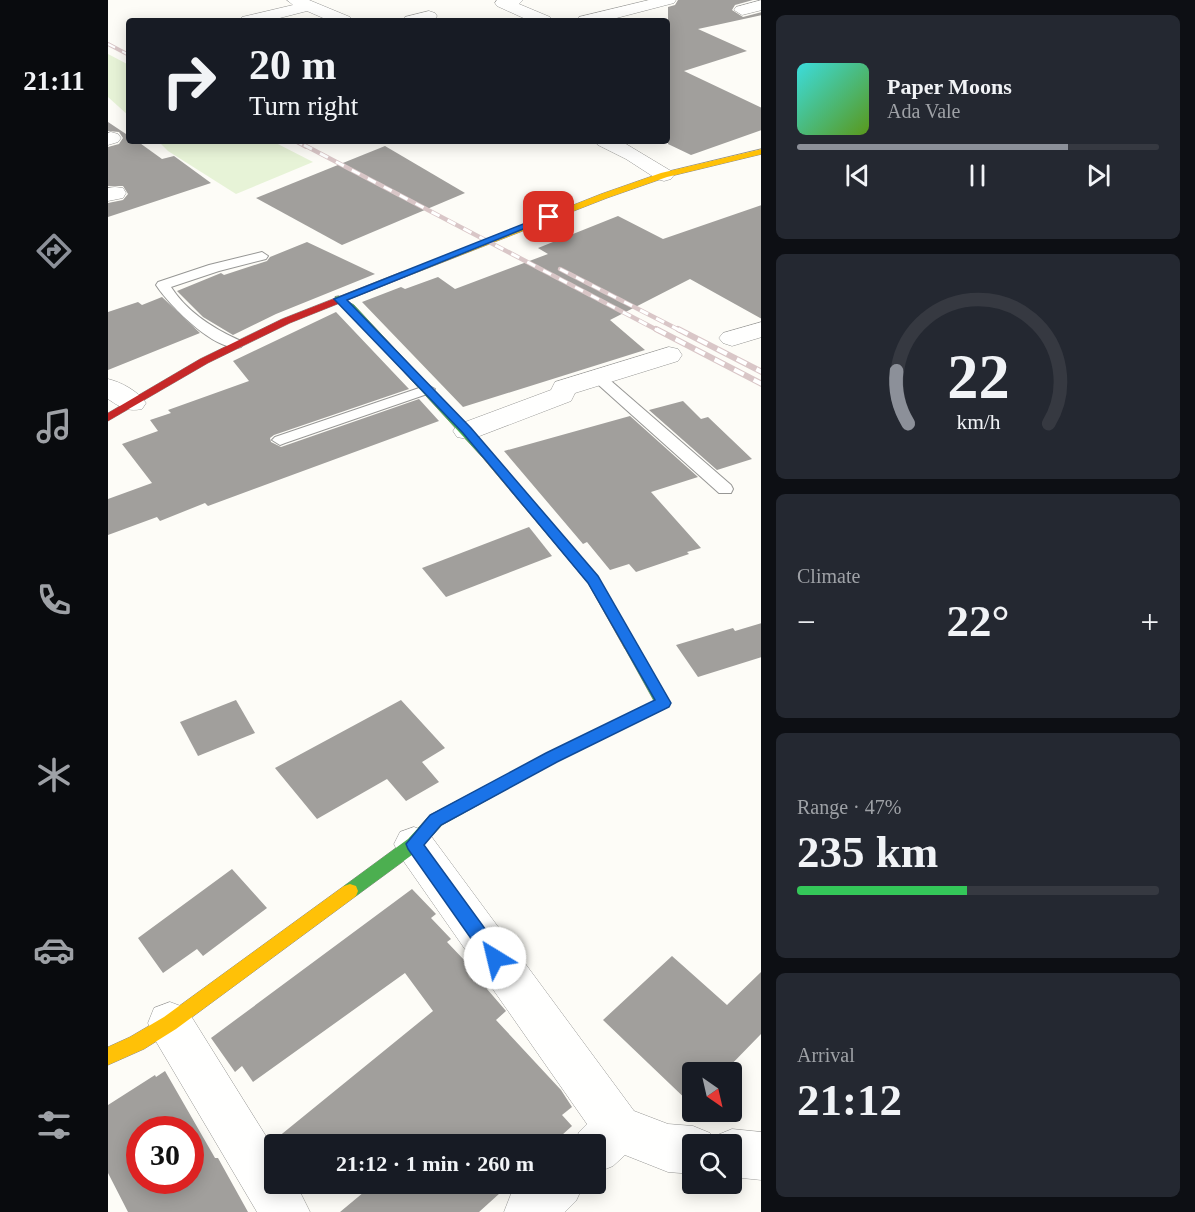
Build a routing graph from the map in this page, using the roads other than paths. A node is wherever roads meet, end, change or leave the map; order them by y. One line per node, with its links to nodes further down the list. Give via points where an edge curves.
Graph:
1 (515, 0): 10 (street, via 503,3)
2 (668, 0): 11 (street)
3 (301, 3): 7 (street); 8 (street)
4 (761, 5): 5 (street)
5 (742, 10)
6 (429, 16): 9 (street)
7 (257, 18)
8 (337, 18)
9 (422, 18)
10 (537, 18)
11 (597, 18)
12 (610, 144): 14 (street)
13 (761, 152): 14 (street)
14 (664, 175): 16 (street)
15 (530, 207): 16 (lane)
16 (549, 217): 18 (street)
17 (262, 256): 21 (lane, via 163,285 171,299 217,336)
18 (339, 299): 21 (street); 25 (street)
19 (761, 330): 20 (street)
20 (732, 338)
21 (236, 344): 26 (street)
22 (669, 355): 23 (street)
23 (598, 377): 28 (street); 30 (lane)
24 (108, 387): 26 (street)
25 (428, 388): 28 (street); 29 (lane)
26 (132, 403): 27 (street)
27 (108, 418)
28 (467, 431): 31 (street, via 593,580 663,703 436,820)
29 (280, 440)
30 (726, 489)
31 (414, 844): 32 (street); 34 (street)
32 (170, 1023): 33 (street); 39 (street)
33 (108, 1056)
34 (607, 1139): 35 (street)
35 (682, 1149)
36 (742, 1154): 37 (street)
37 (761, 1156)
38 (548, 1194): 40 (street)
39 (285, 1212)
40 (529, 1212)

